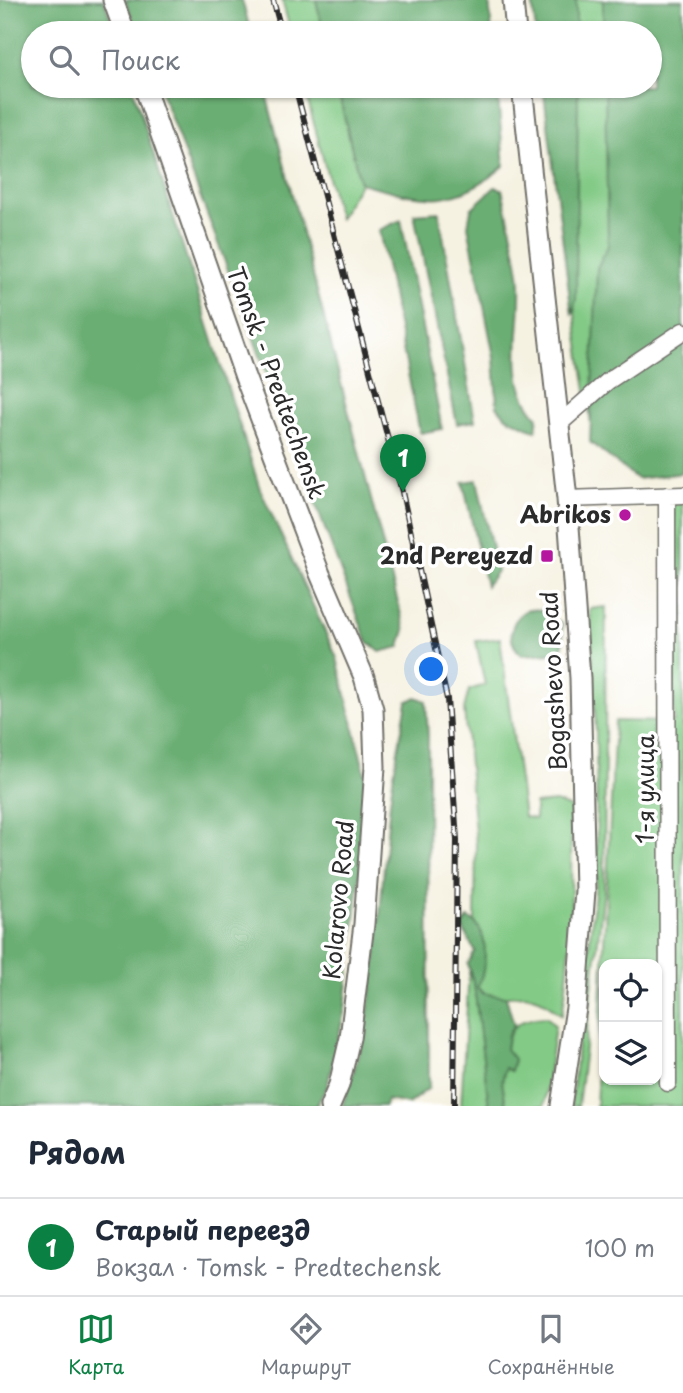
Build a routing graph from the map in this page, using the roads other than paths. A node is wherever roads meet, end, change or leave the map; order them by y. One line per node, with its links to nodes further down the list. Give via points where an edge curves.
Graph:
1 (113, 0): 3 (main road)
2 (513, 0): 4 (main road)
3 (121, 21)
4 (515, 21)
5 (148, 98): 11 (main road, Tomsk - Predtechensk, via 245,377)
6 (523, 98): 8 (main road, Bogashevo Road)
7 (683, 331): 8 (street, via 608,381)
8 (559, 424): 10 (main road, Bogashevo Road)
9 (675, 495): 10 (street); 12 (street, 1-я улица)
10 (567, 499): 14 (main road, Bogashevo Road, via 586,844 576,1008)
11 (370, 695): 13 (main road, Kolarovo Road, via 376,757 363,923 350,1038)
12 (668, 1083)
13 (330, 1106)
14 (561, 1106)

